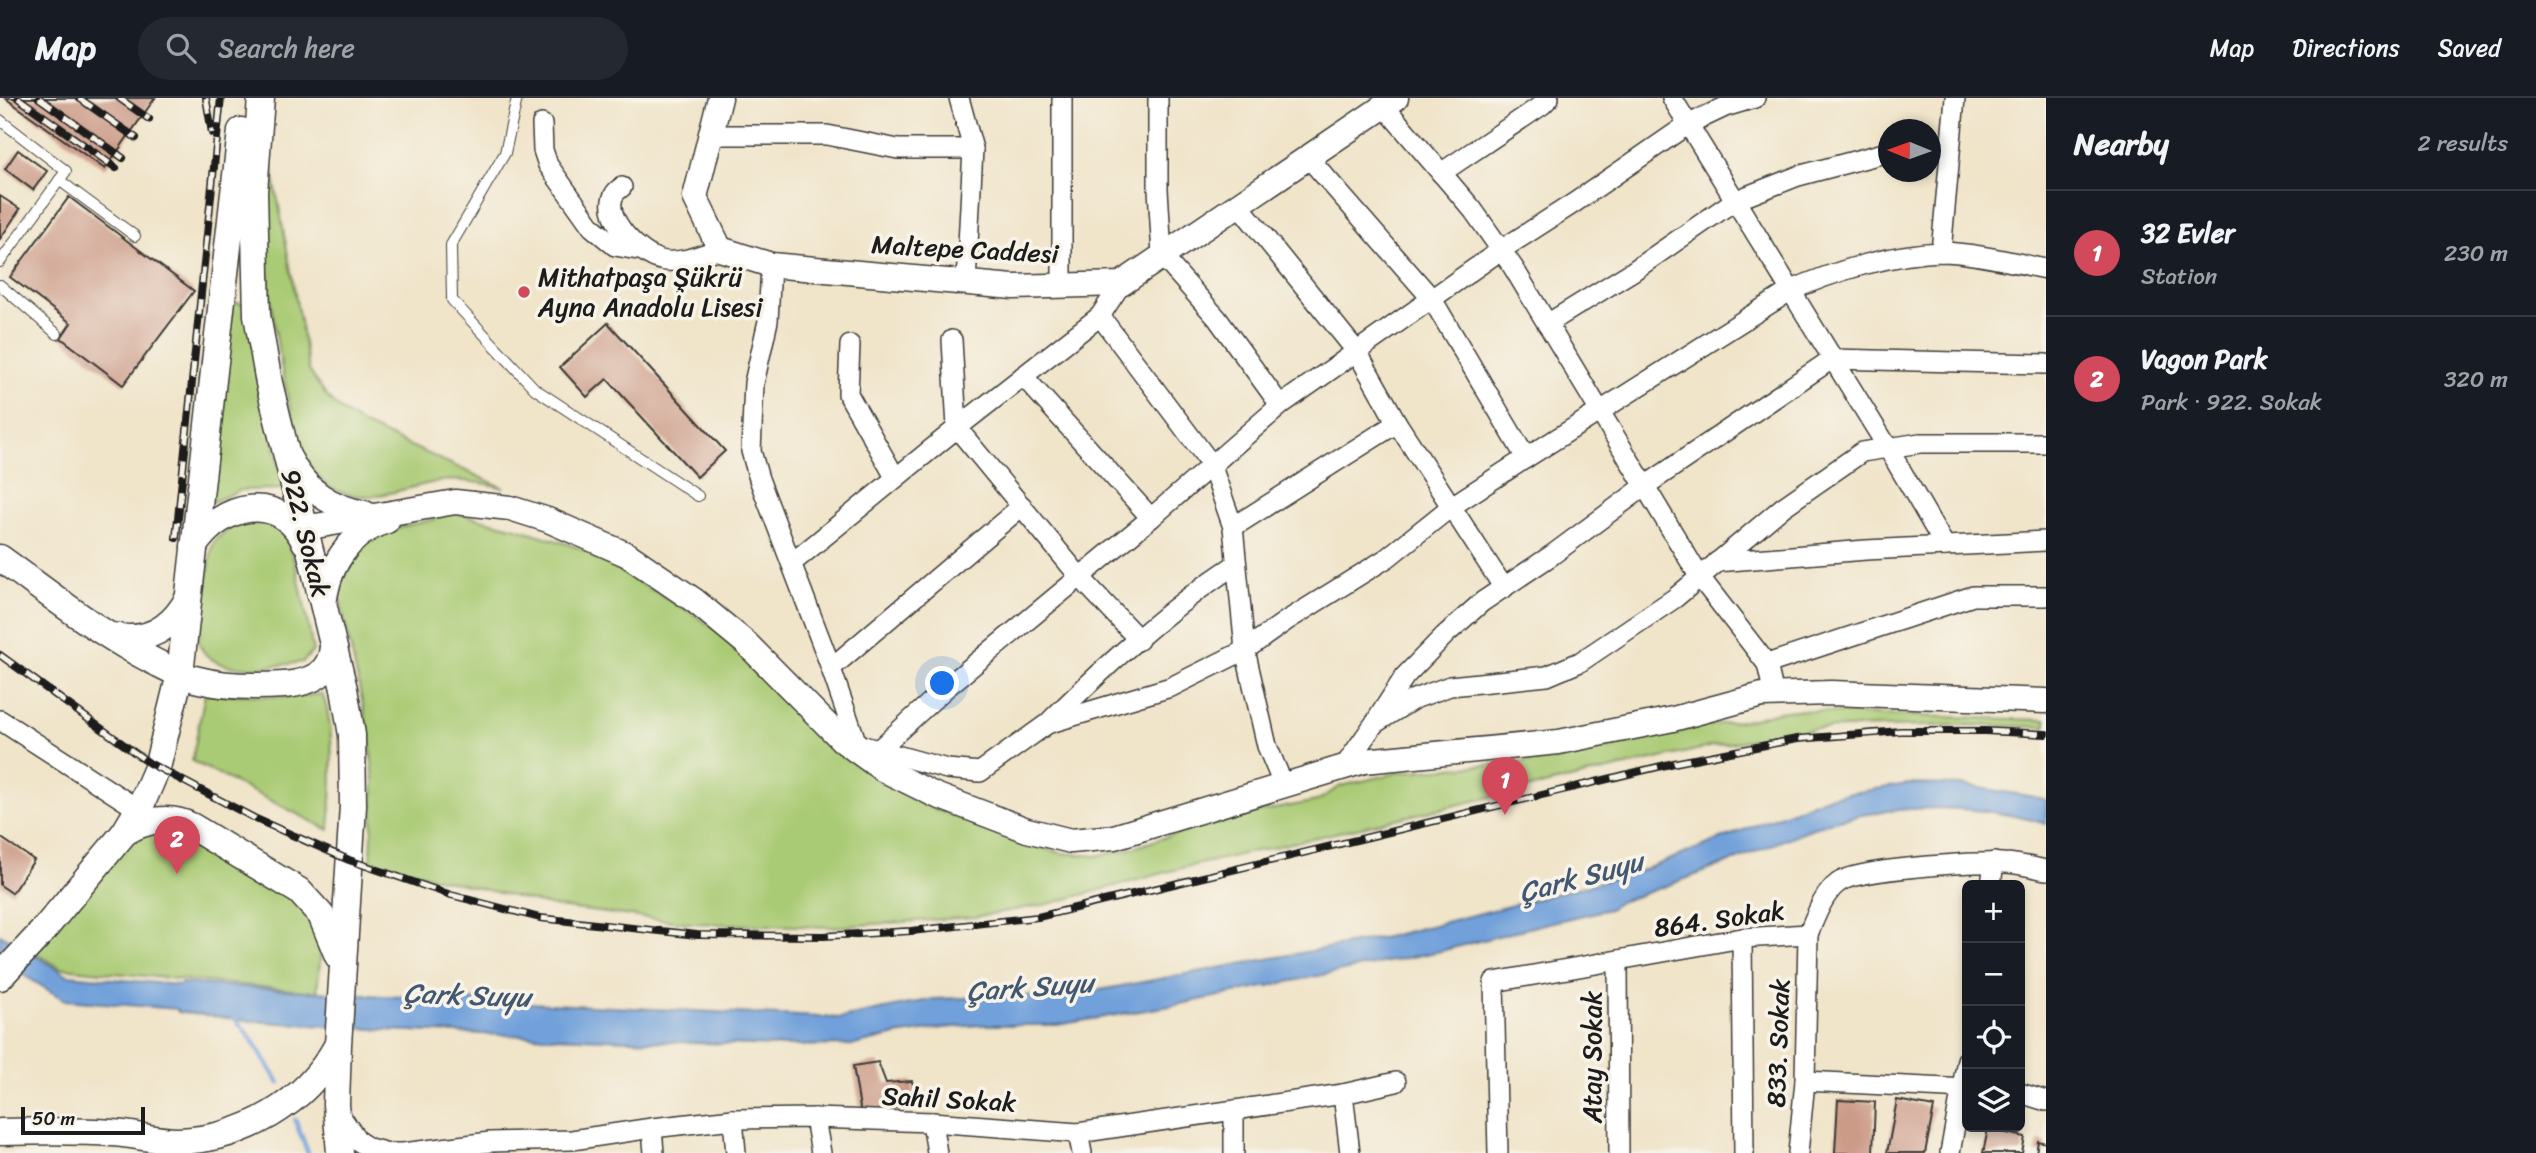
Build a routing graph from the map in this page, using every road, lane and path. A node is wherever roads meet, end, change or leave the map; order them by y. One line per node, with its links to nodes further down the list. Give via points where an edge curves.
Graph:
1 (245, 98): 71 (main road)
2 (261, 98): 56 (main road, 922. Sokak, via 254,192 257,315)
3 (517, 98): 62 (lane, via 505,153 451,246 452,300 535,389)
4 (720, 98): 16 (street)
5 (959, 98): 19 (street)
6 (1062, 98): 39 (street)
7 (1158, 98): 32 (street)
8 (1549, 98): 22 (street)
9 (1671, 98): 15 (street)
10 (1755, 98): 15 (street)
11 (1955, 98): 17 (street)
12 (1390, 102): 21 (street); 22 (street)
13 (0, 120): 23 (lane, via 66,171)
14 (542, 124): 29 (street, via 542,150 548,165 592,227 615,246)
15 (1688, 125): 25 (street); 30 (street)
16 (711, 135): 19 (street, via 827,135 898,149); 28 (street, via 695,197)
17 (1950, 139): 18 (street); 31 (street)
18 (1941, 140)
19 (973, 149): 36 (street)
20 (1878, 155): 25 (street, via 1798,176)
21 (1308, 157): 26 (street); 41 (street)
22 (1441, 173): 30 (street)
23 (59, 180): 27 (lane); 33 (lane)
24 (622, 187): 29 (street, via 614,195 611,209)
25 (1734, 201): 40 (street); 43 (street)
26 (1238, 204): 32 (street); 47 (street)
27 (135, 236)
28 (719, 249): 29 (street, via 662,261); 34 (street, Maltepe Caddesi)
29 (638, 250)
30 (1501, 250): 41 (street); 43 (street)
31 (1941, 252): 35 (street); 40 (street, via 1880,261 1823,276)
32 (1162, 256): 37 (street); 51 (street, via 1217,318)
33 (0, 262)
34 (771, 265): 36 (street, Maltepe Caddesi); 75 (street, via 768,321 754,383 751,451)
35 (2046, 269)
36 (966, 283): 39 (street, Maltepe Caddesi, via 1013,288)
37 (1121, 284): 39 (street, Maltepe Caddesi); 42 (street)
38 (0, 285): 44 (lane)
39 (1062, 286)
40 (1790, 291): 48 (street); 52 (street)
41 (1432, 299): 47 (street); 58 (street)
42 (1100, 316): 50 (street); 59 (street)
43 (1547, 324): 52 (street)
44 (57, 334)
45 (952, 340): 54 (street)
46 (850, 345): 60 (street, via 848,394)
47 (1357, 352): 51 (street); 53 (street)
48 (1832, 359): 49 (street); 57 (street); 61 (street)
49 (2046, 364)
50 (1023, 376): 54 (street); 67 (street)
51 (1280, 405): 59 (street)
52 (1600, 412): 58 (street); 61 (street)
53 (1397, 422): 65 (street); 69 (street)
54 (957, 428): 60 (street); 64 (street)
55 (2046, 443): 57 (street, via 1920,443)
56 (285, 448): 66 (street, via 297,473 322,498); 68 (main road, 922. Sokak)
57 (1888, 448): 72 (street); 74 (street, via 1862,452 1783,507)
58 (1526, 458): 65 (street)
59 (1211, 464): 67 (street); 69 (street)
60 (895, 478): 75 (street)
61 (1645, 486): 78 (street); 79 (street)
62 (698, 496)
63 (430, 506): 66 (street); 82 (street, via 360,533 340,556); 95 (street, via 454,502 510,508 628,555 747,644)
64 (1022, 506): 77 (street); 88 (street)
65 (1452, 506): 79 (street); 86 (street, via 1387,558)
66 (372, 514): 68 (street, via 328,524)
67 (1151, 517): 77 (street)
68 (295, 522): 71 (main road, via 265,510 237,510 215,522); 82 (main road, 922. Sokak, via 310,553)
69 (1233, 527): 76 (street)
70 (2046, 541): 72 (street)
71 (194, 546): 81 (main road)
72 (1945, 546): 74 (street)
73 (0, 558): 83 (main road)
74 (1717, 562): 78 (street)
75 (792, 563): 88 (street)
76 (1235, 565): 84 (street); 86 (street)
77 (1079, 576): 84 (street); 96 (street)
78 (1699, 576): 87 (street); 94 (street, via 1675,598 1580,662 1547,676 1450,685 1415,698)
79 (1503, 588): 94 (street, via 1445,635 1405,676)
80 (2046, 596): 87 (street, via 1973,596)
81 (188, 598): 83 (main road, via 170,623 148,636 123,638); 89 (main road)
82 (324, 607): 85 (main road, 922. Sokak)
83 (103, 633): 89 (main road)
84 (1139, 640): 93 (street)
85 (333, 648): 89 (main road, via 324,671 299,683 229,684); 109 (main road, 922. Sokak, via 353,747)
86 (1245, 650): 93 (street, via 1171,687); 98 (street, via 1267,746)
87 (1767, 664): 90 (street)
88 (831, 668): 95 (street)
89 (180, 674): 99 (main road); 100 (main road, via 157,768)
90 (1774, 695): 91 (street); 97 (street, via 1559,742)
91 (2046, 701)
92 (0, 720): 99 (street)
93 (1046, 724): 96 (street, via 980,772 947,769)
94 (1374, 724): 97 (street)
95 (850, 743): 96 (street); 98 (street, via 882,769 935,795 1027,830 1071,841 1114,837)
96 (878, 750)
97 (1344, 767): 98 (street)
98 (1283, 784)
99 (130, 804): 104 (main road)
100 (125, 832): 104 (main road); 109 (main road, 922. Sokak, via 164,819 185,822 285,881 321,915)
101 (1994, 862): 102 (street, 864. Sokak); 103 (street); 105 (street, 864. Sokak, via 1934,865 1838,882)
102 (2046, 870)
103 (1992, 880)
104 (35, 928): 107 (main road); 110 (main road)
105 (1808, 934): 106 (street, 864. Sokak); 112 (street, 833. Sokak)
106 (1742, 938): 108 (street, 864. Sokak); 141 (street)
107 (0, 955)
108 (1618, 961): 139 (street, 864. Sokak, via 1494,982); 140 (street, Atay Sokak)
109 (341, 975): 111 (main road, 922. Sokak)
110 (0, 977)
111 (338, 1045): 119 (main road); 127 (main road, 922. Sokak, via 317,1078 281,1110 246,1127)
112 (1805, 1081): 114 (street); 142 (street, 833. Sokak)
113 (1396, 1082): 115 (street, Sahil Sokak)
114 (1962, 1089)
115 (1343, 1094): 120 (street, Sahil Sokak); 138 (street)
116 (2025, 1095): 117 (street)
117 (2046, 1101)
118 (1962, 1102): 143 (street)
119 (337, 1110): 129 (street, Sahil Sokak, via 358,1141 388,1153); 131 (main road)
120 (1234, 1111): 126 (street, Sahil Sokak); 137 (street)
121 (815, 1118): 122 (street, Sahil Sokak); 123 (street, Sahil Sokak); 134 (street)
122 (733, 1119): 124 (street, Sahil Sokak); 133 (street)
123 (932, 1122): 126 (street, Sahil Sokak); 135 (street)
124 (652, 1128): 128 (street, Sahil Sokak); 132 (street)
125 (0, 1132): 127 (main road, 922. Sokak, via 115,1133)
126 (1078, 1133): 136 (street)
127 (177, 1141): 130 (main road)
128 (572, 1147): 129 (street, Sahil Sokak)
129 (490, 1148)
130 (205, 1153)
131 (340, 1153)
132 (654, 1153)
133 (736, 1153)
134 (821, 1153)
135 (937, 1153)
136 (1082, 1153)
137 (1234, 1153)
138 (1350, 1153)
139 (1498, 1153)
140 (1619, 1153)
141 (1744, 1153)
142 (1798, 1153)
143 (1950, 1153)

